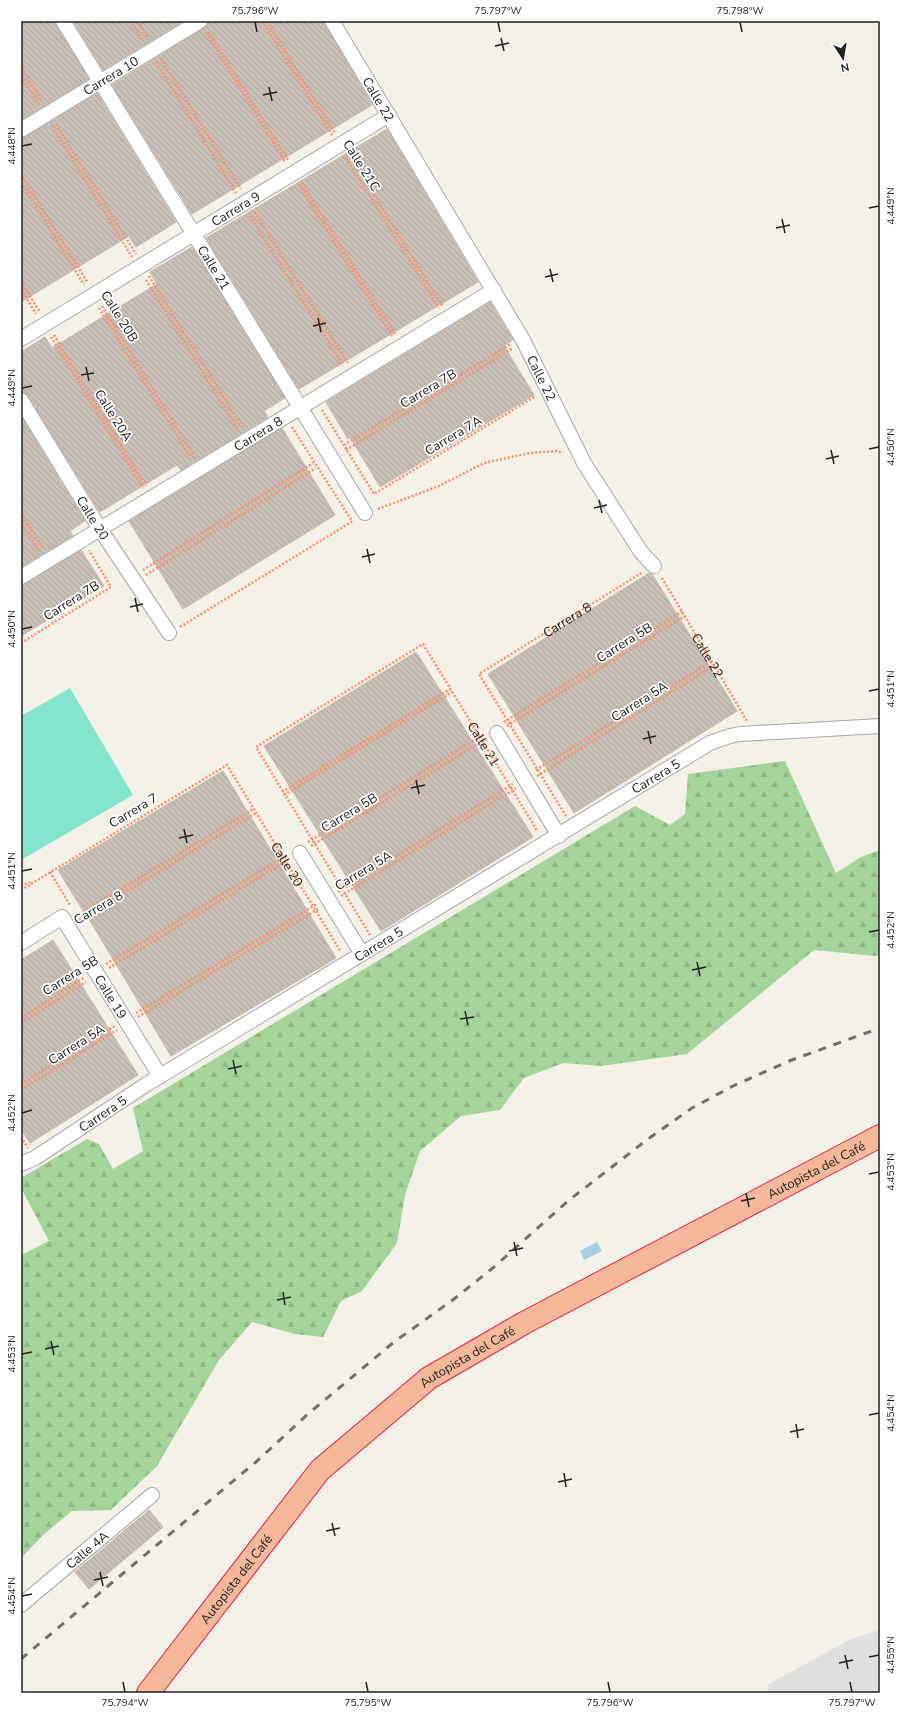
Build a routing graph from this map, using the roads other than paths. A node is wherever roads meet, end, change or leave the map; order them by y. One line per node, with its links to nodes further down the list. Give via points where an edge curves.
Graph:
1 (63, 21): 4 (street, Calle 21)
2 (200, 21): 4 (street, Carrera 10)
3 (332, 21): 5 (street, Calle 22)
4 (99, 83): 6 (street, Carrera 10); 7 (street, Calle 21)
5 (389, 115): 7 (street, Carrera 9); 8 (street, Calle 22)
6 (21, 130)
7 (194, 234): 9 (street, Carrera 9); 11 (street, Calle 21)
8 (494, 290): 11 (street, Carrera 8); 14 (street, Calle 22, via 524,340 584,463 641,552)
9 (21, 339)
10 (21, 400): 13 (street, Calle 20)
11 (300, 408): 12 (street, Calle 21); 13 (street, Carrera 8)
12 (365, 513)
13 (100, 529): 15 (street, Carrera 8); 16 (street, Calle 20)
14 (654, 566)
15 (21, 577)
16 (169, 633)
17 (880, 726): 19 (street, Carrera 5, via 730,736 710,743)
18 (495, 729): 19 (street, Calle 21)
19 (559, 836): 22 (street, Carrera 5)
20 (298, 850): 22 (street, Calle 20)
21 (21, 943): 23 (street, Calle 19, via 65,921)
22 (362, 954): 23 (street, Carrera 5)
23 (160, 1076): 25 (street, Carrera 5, via 35,1158)
24 (880, 1136): 28 (highway, Autopista del Café, via 524,1324 429,1378 320,1470)
25 (21, 1164)
26 (152, 1495): 27 (street, Calle 4A)
27 (21, 1605)
28 (148, 1693)

